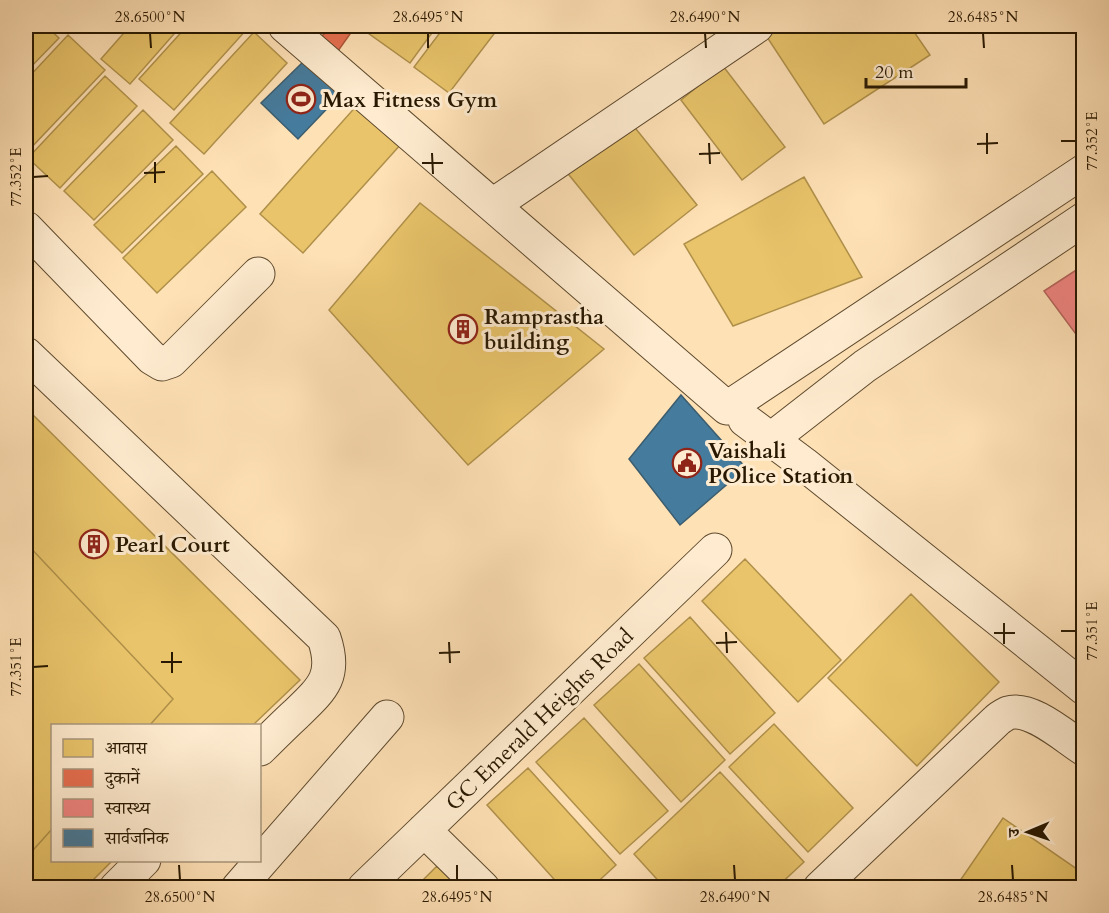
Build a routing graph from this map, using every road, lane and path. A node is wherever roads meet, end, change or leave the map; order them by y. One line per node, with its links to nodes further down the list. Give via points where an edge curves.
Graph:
1 (285, 26): 4 (street)
2 (757, 26): 4 (street)
3 (1083, 171): 4 (street, via 727,408)
4 (493, 205)
5 (1083, 219): 10 (street, via 865,366)
6 (26, 228): 7 (street, via 162,364 171,361)
7 (258, 274)
8 (26, 354): 14 (street, via 324,638 329,655 321,690)
9 (744, 420): 10 (street)
10 (770, 440): 12 (street)
11 (715, 550): 16 (street, GC Emerald Heights Road)
12 (1083, 688)
13 (387, 717): 19 (street)
14 (261, 748)
15 (1083, 749): 24 (street, via 1035,717 1022,712 1008,713)
16 (424, 830): 22 (street, GC Emerald Heights Road); 23 (street)
17 (143, 862): 20 (street)
18 (261, 862): 21 (street)
19 (261, 862)
20 (116, 888)
21 (238, 888)
22 (364, 888)
23 (483, 888)
24 (820, 888)

